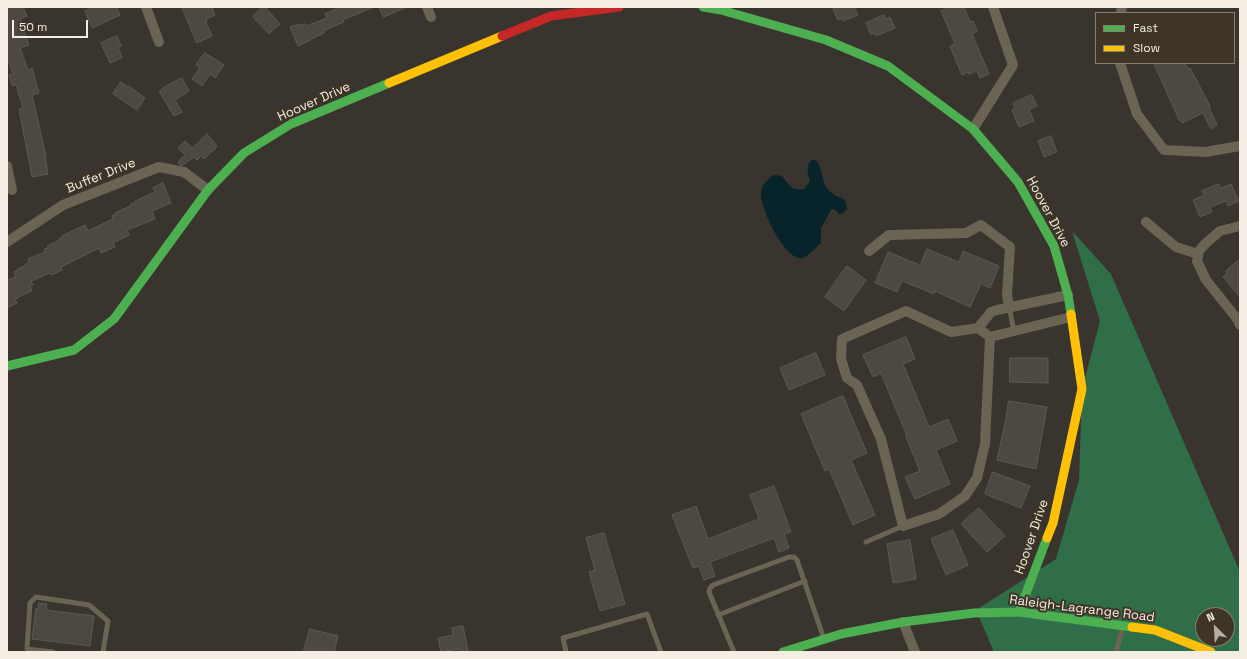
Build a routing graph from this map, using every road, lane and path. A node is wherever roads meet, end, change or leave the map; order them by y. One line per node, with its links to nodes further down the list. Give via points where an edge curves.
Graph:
1 (146, 7): 7 (street)
2 (427, 7): 6 (street)
3 (619, 7): 13 (street, Hoover Drive, via 551,16 291,124 244,153)
4 (703, 7): 9 (street, Hoover Drive, via 826,40 888,66)
5 (993, 7): 9 (street, via 1013,65)
6 (431, 17)
7 (159, 42)
8 (1120, 64): 10 (street, via 1137,114 1164,150 1205,152)
9 (973, 129): 19 (street, Hoover Drive, via 1018,182 1054,246)
10 (1240, 146)
11 (7, 166): 12 (street)
12 (12, 190)
13 (208, 190): 16 (street, Buffer Drive, via 184,172 159,167 63,205); 26 (street, Hoover Drive, via 114,319 74,350)
14 (1146, 222): 18 (street, via 1176,247)
15 (1240, 226): 18 (street, via 1220,231)
16 (7, 242)
17 (869, 251): 20 (street, via 889,235 966,233 981,225 1010,246 1007,295)
18 (1198, 254): 22 (street, via 1197,261 1206,280)
19 (1068, 295): 20 (street); 21 (street, Hoover Drive)
20 (1009, 306): 23 (street, via 991,312); 24 (lane)
21 (1070, 317): 24 (street); 30 (street, Hoover Drive, via 1082,389 1053,523)
22 (1239, 321)
23 (978, 328): 25 (street); 27 (street, via 951,332 906,311 842,339 841,359 847,378 857,385 881,439)
24 (1014, 331): 25 (street)
25 (990, 337): 27 (street, via 985,444 977,478 965,496 939,514)
26 (7, 366)
27 (903, 526): 28 (lane)
28 (866, 542)
29 (805, 582): 31 (lane); 31 (lane, via 797,560 789,557 713,585 709,592); 34 (lane)
30 (1019, 612): 32 (street, Raleigh-Lagrange Road); 33 (street, Raleigh-Lagrange Road)
31 (718, 614): 39 (lane)
32 (903, 622): 34 (street, Raleigh-Lagrange Road); 41 (street)
33 (1123, 626): 42 (lane); 43 (street, Raleigh-Lagrange Road, via 1154,630)
34 (824, 639): 40 (street, Raleigh-Lagrange Road)
35 (53, 652): 36 (lane, via 27,649 30,604 36,597 89,605 108,621)
36 (103, 652)
37 (566, 652): 38 (lane, via 563,638 647,614)
38 (661, 652)
39 (734, 652)
40 (783, 652)
41 (915, 652)
42 (1116, 652)
43 (1211, 652)

